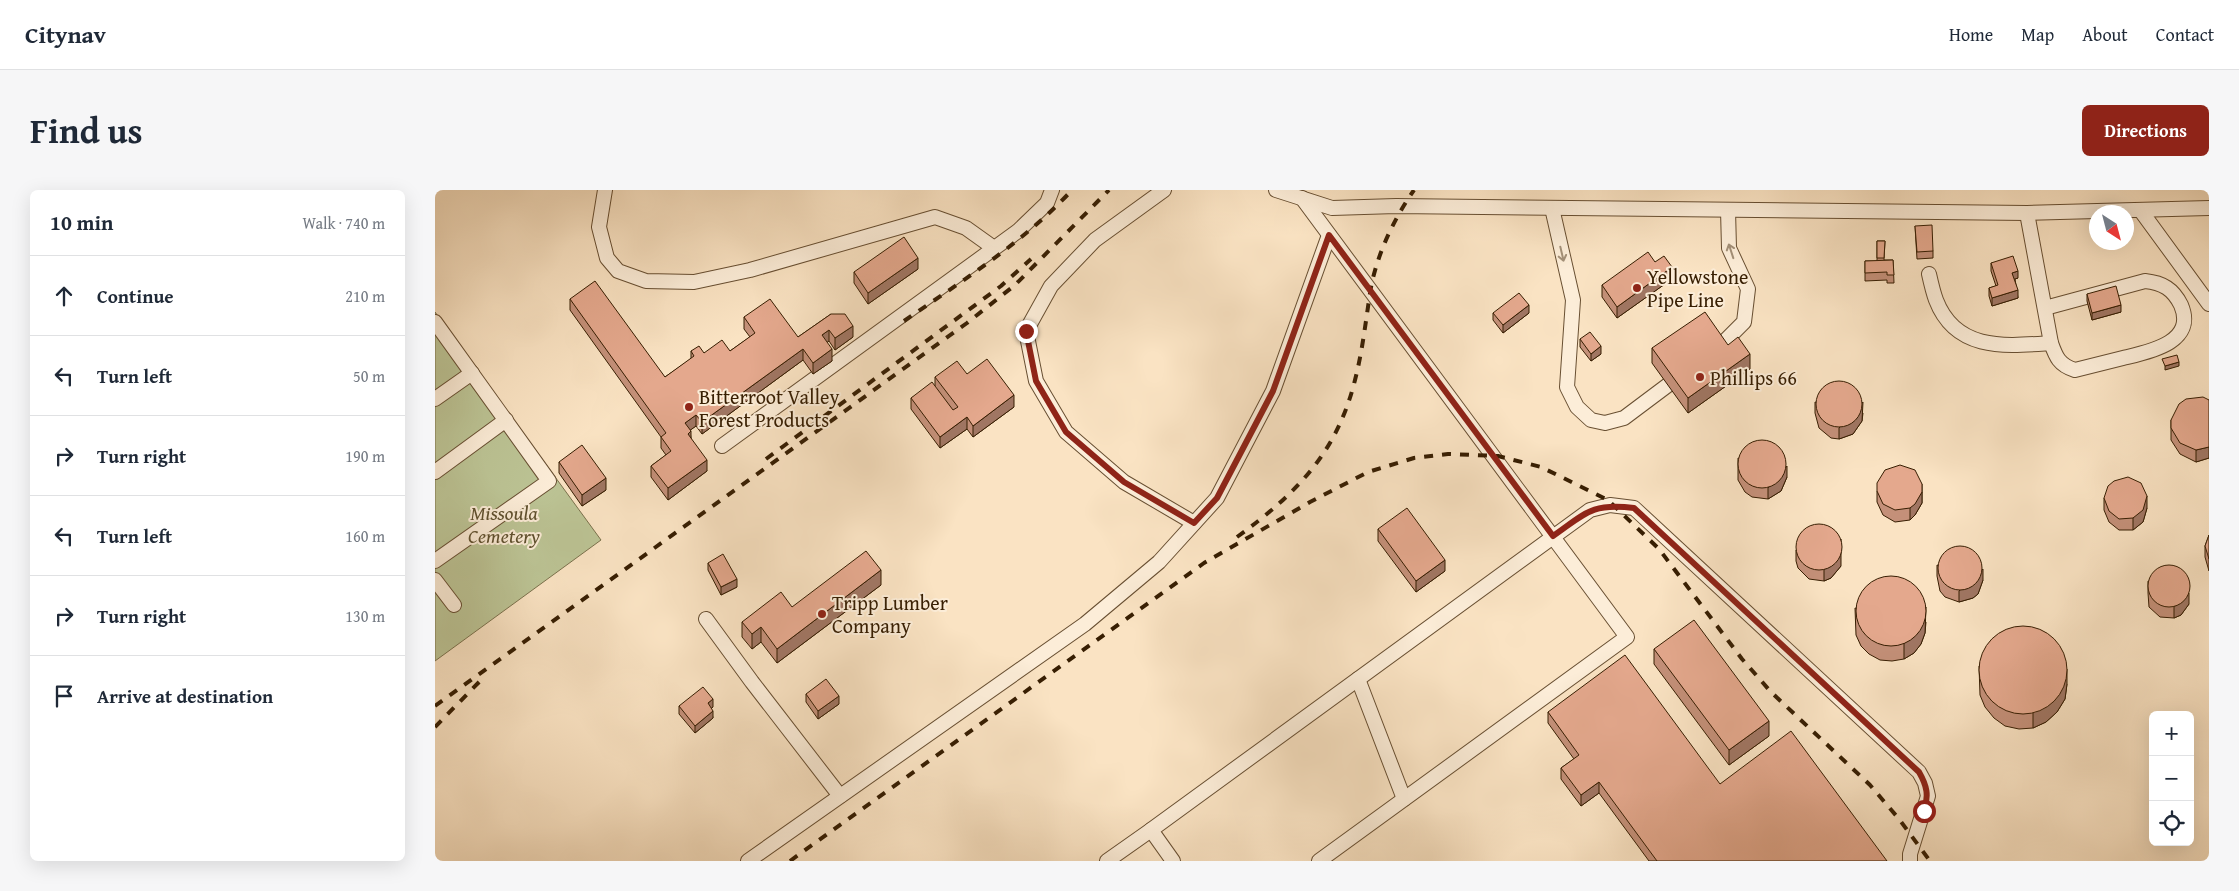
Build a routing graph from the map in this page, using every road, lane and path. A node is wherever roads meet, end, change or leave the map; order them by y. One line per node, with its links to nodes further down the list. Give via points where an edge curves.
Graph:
1 (605, 190): 12 (street, via 599,227 607,258 618,271 646,282 694,282 750,270 935,217 966,228)
2 (1052, 190): 12 (street, via 1047,203)
3 (1164, 190): 25 (street, via 1095,240 1051,286 1026,331 1036,381 1066,432 1124,482)
4 (1276, 190): 5 (street)
5 (1302, 198): 6 (street, via 1332,208); 11 (street)
6 (1552, 208): 8 (street); 20 (street, one-way to 20, via 1573,300 1567,387 1577,407 1591,420 1605,423 1624,418)
7 (2209, 208): 9 (street)
8 (1728, 210): 10 (street); 18 (street, one-way to 8, via 1744,322 1747,289 1729,248)
9 (2141, 211): 10 (street); 14 (street)
10 (2027, 213): 15 (street)
11 (1329, 235): 25 (street, via 1273,391 1217,498); 26 (street)
12 (995, 248): 23 (street)
13 (1929, 274): 17 (street, via 1936,301 1952,326 1973,340 2005,346)
14 (2209, 304)
15 (2045, 308): 17 (street); 17 (street, via 2145,281 2160,283 2172,290 2183,310 2180,332 2160,349 2075,370 2064,367 2056,358)
16 (435, 323): 19 (street)
17 (2051, 343)
18 (1719, 347)
19 (472, 373): 21 (street); 22 (street)
20 (1668, 385)
21 (435, 399)
22 (506, 420): 24 (street); 27 (street, via 549,481)
23 (722, 446)
24 (435, 472)
25 (1194, 523): 32 (street, via 1159,562 1085,624)
26 (1553, 536): 31 (street); 33 (street, via 1627,637); 39 (street, via 1590,510 1610,506 1634,508 1919,772 1929,796)
27 (435, 561)
28 (435, 580): 29 (street)
29 (454, 605)
30 (706, 619): 32 (street)
31 (1358, 679): 33 (street); 34 (street)
32 (841, 796): 35 (street)
33 (1404, 799): 38 (street)
34 (1151, 830): 36 (street); 37 (street)
35 (748, 861)
36 (1107, 861)
37 (1173, 861)
38 (1319, 861)
39 (1910, 861)

